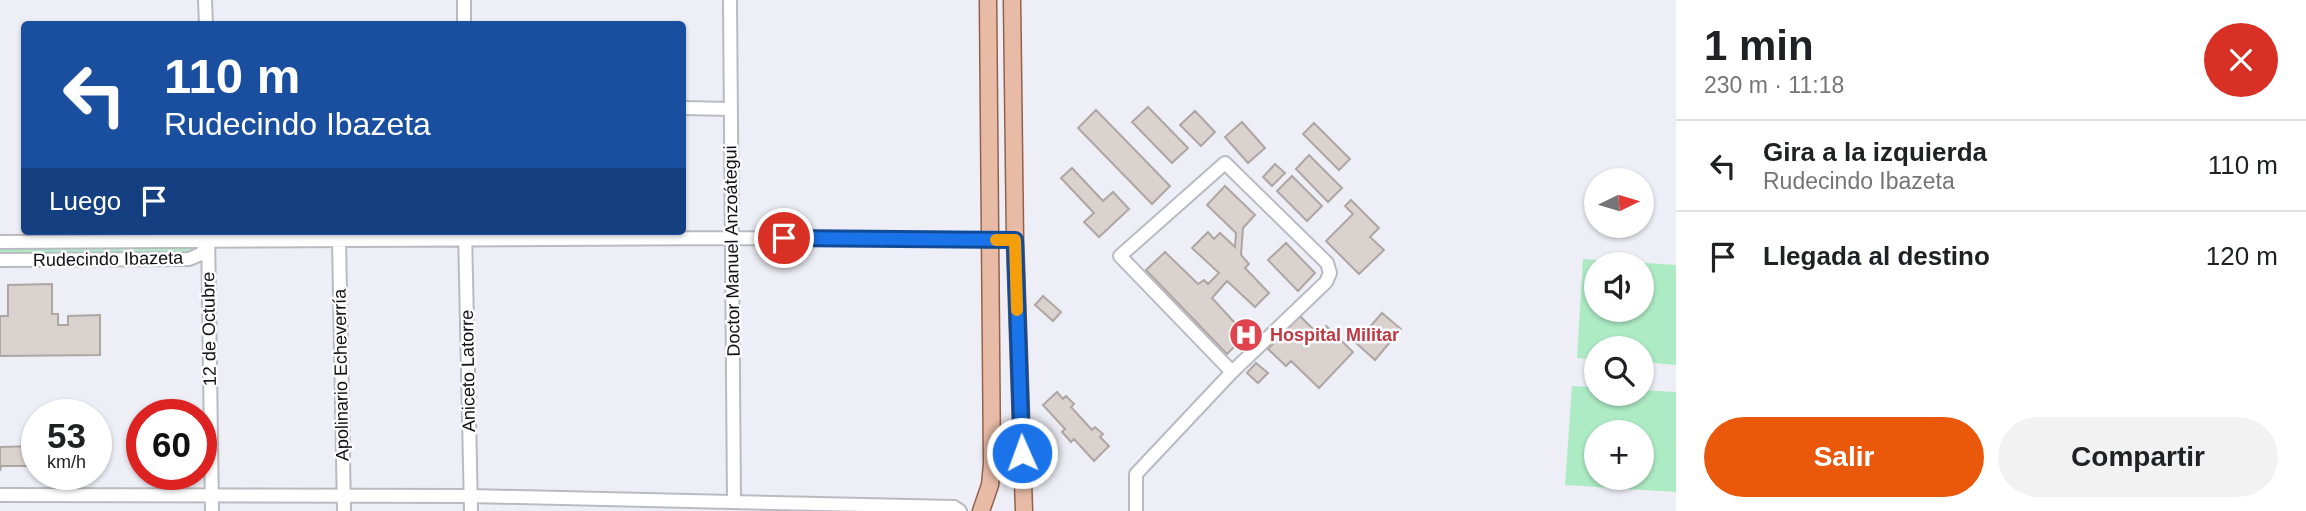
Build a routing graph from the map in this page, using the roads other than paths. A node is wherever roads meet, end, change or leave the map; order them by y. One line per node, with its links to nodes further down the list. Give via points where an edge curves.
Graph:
1 (205, 0): 6 (street)
2 (464, 0): 7 (street)
3 (730, 0): 9 (street, Doctor Manuel Anzoátegui)
4 (988, 0): 14 (main road)
5 (1012, 0): 15 (main road)
6 (206, 21)
7 (464, 21)
8 (686, 108): 9 (street)
9 (731, 109): 12 (street, Doctor Manuel Anzoátegui)
10 (465, 235): 12 (street, Rudecindo Ibazeta); 13 (street, Rudecindo Ibazeta); 21 (street, Aniceto Latorre)
11 (208, 236): 13 (street, Rudecindo Ibazeta); 16 (street, Rudecindo Ibazeta); 17 (street, Rudecindo Ibazeta, via 201,254 189,259); 19 (street, 12 de Octubre)
12 (733, 238): 14 (street, Rudecindo Ibazeta); 23 (street, Doctor Manuel Anzoátegui)
13 (339, 239): 22 (street, Apolinario Echeverría)
14 (990, 240): 15 (street, Rudecindo Ibazeta); 29 (main road, via 992,464)
15 (1015, 240): 30 (main road)
16 (0, 242)
17 (0, 260)
18 (1232, 372): 18 (street, via 1330,273 1327,263 1224,163 1120,256); 31 (street, via 1136,474)
19 (212, 494): 20 (street); 22 (street); 25 (street, 12 de Octubre)
20 (0, 495)
21 (471, 496): 22 (street); 23 (street); 27 (street, Aniceto Latorre)
22 (344, 497): 26 (street, Apolinario Echeverría)
23 (734, 501): 24 (street)
24 (939, 509): 28 (street)
25 (212, 511)
26 (344, 511)
27 (471, 511)
28 (960, 511)
29 (981, 511)
30 (1024, 511)
31 (1136, 511)

